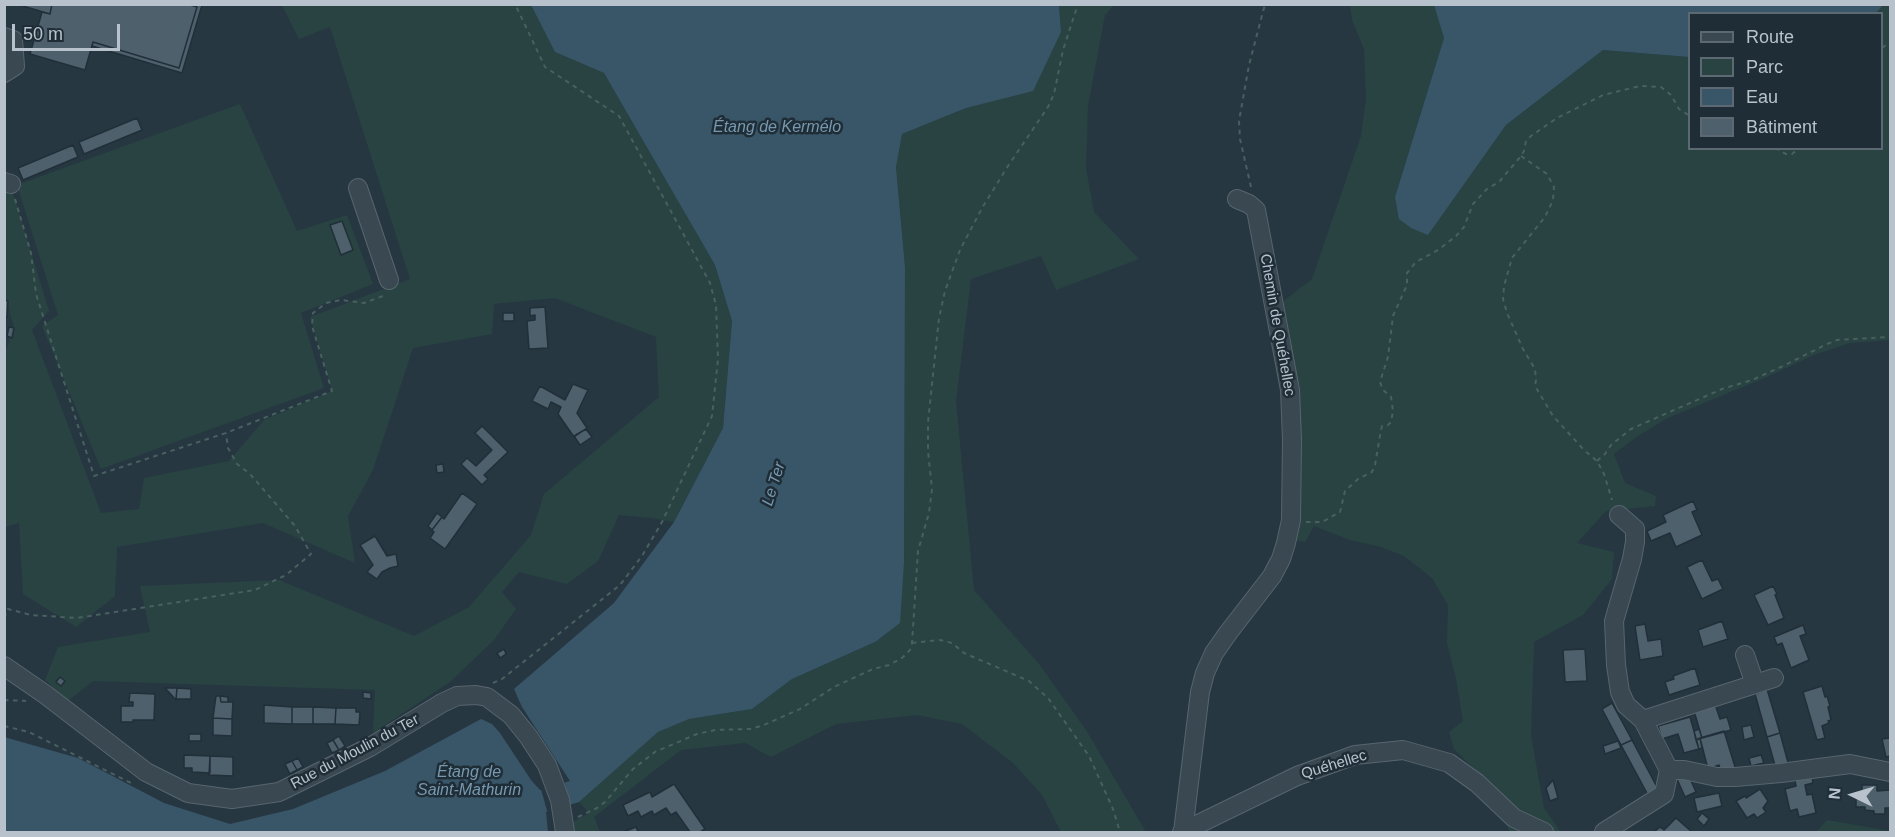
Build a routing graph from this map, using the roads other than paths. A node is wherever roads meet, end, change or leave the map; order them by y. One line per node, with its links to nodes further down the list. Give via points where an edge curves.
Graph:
1 (4, 36): 2 (street, via 13,40 15,66)
2 (4, 73)
3 (358, 188): 5 (street)
4 (1237, 199): 15 (street, Chemin de Quéhellec, via 1256,210 1290,390 1291,520 1272,576 1214,653 1205,673)
5 (389, 280)
6 (1619, 515): 11 (street, via 1635,529 1635,542 1614,621 1616,665 1626,705)
7 (1745, 655): 10 (street)
8 (4, 666): 14 (street, Rue du Moulin du Ter, via 146,772 188,793 232,799 279,792 370,747 457,696 487,697 511,715 540,756 554,782)
9 (1774, 678): 10 (street)
10 (1755, 684): 11 (street)
11 (1643, 720): 12 (street)
12 (1669, 770): 13 (street, via 1735,777 1850,764); 17 (street, via 1664,794)
13 (1890, 772)
14 (564, 821)
15 (1183, 832): 16 (street, Quéhellec, via 1298,776 1355,755 1402,750 1449,763 1514,818)
16 (1544, 832)
17 (1604, 832)

